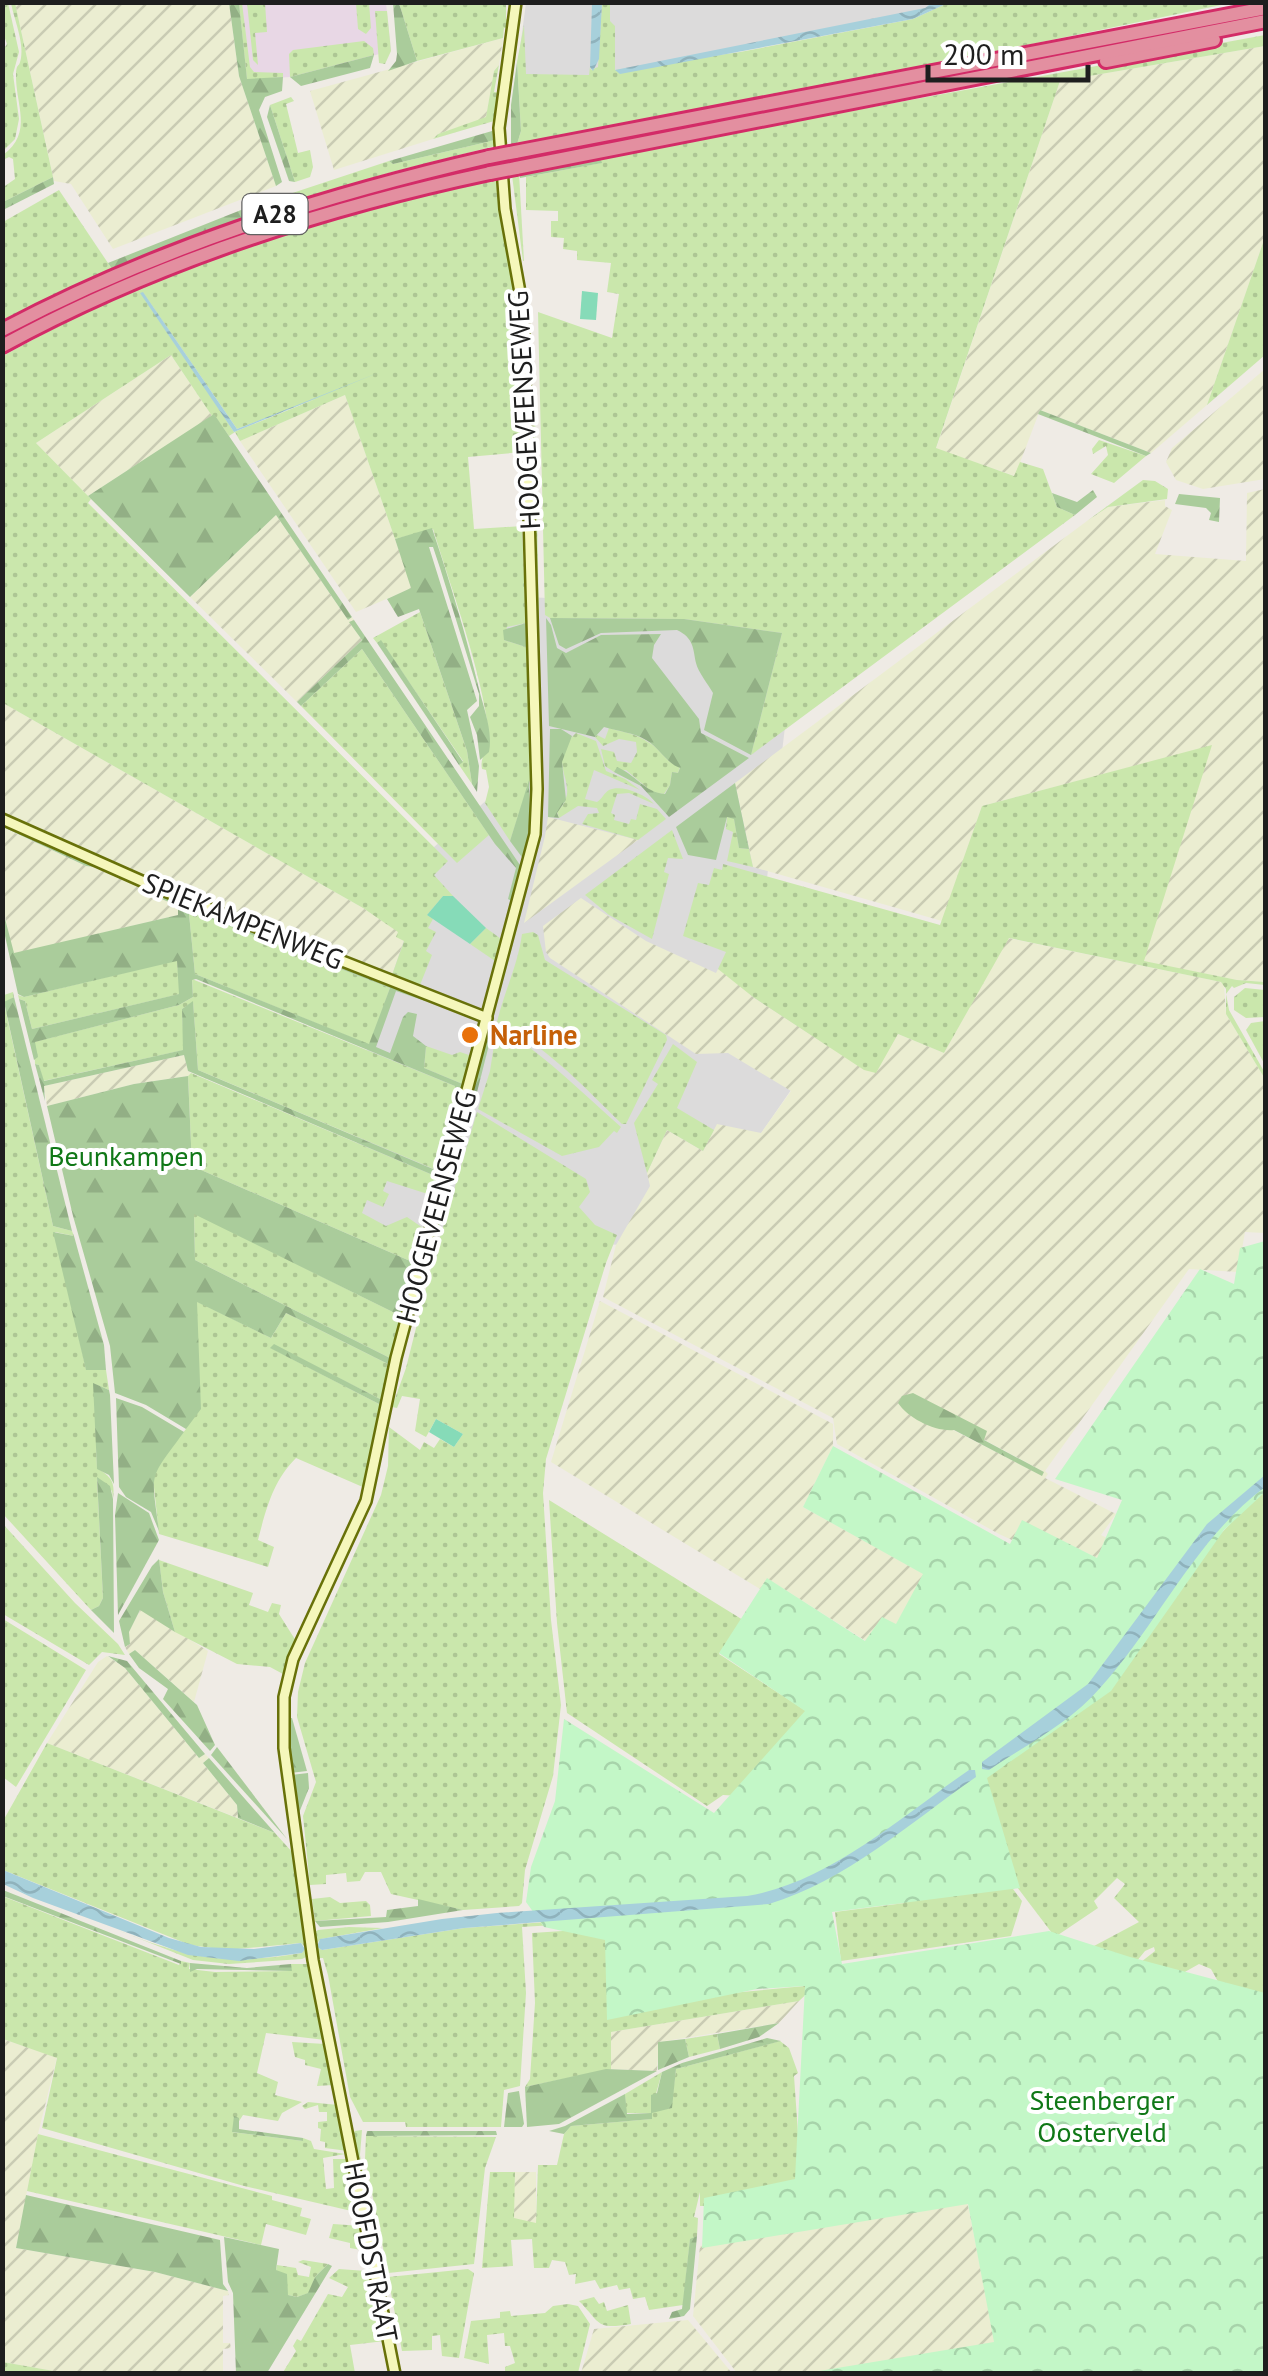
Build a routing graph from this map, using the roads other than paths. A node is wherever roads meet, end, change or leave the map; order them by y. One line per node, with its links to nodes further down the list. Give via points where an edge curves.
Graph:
1 (516, 2): 8 (main road, HOOGEVEENSEWEG, via 499,125)
2 (1256, 2): 5 (highway, A28)
3 (1266, 8): 5 (highway, A28)
4 (1266, 21): 7 (highway, A28)
5 (1155, 29): 8 (highway, A28)
6 (1266, 30): 7 (highway, A28)
7 (1002, 73): 10 (highway, A28, bridge, via 345,207 244,238 115,290)
8 (507, 146): 9 (highway, A28, bridge, via 490,158 241,225); 12 (main road, HOOGEVEENSEWEG, via 504,209 523,308 537,822)
9 (2, 330)
10 (2, 346)
11 (2, 819): 12 (main road, SPIEKAMPENWEG)
12 (487, 1018): 13 (main road, HOOGEVEENSEWEG, via 396,1358 366,1501 285,1686 284,1748 296,1844)
13 (347, 2130): 14 (main road, HOOFDSTRAAT)
14 (395, 2374)

